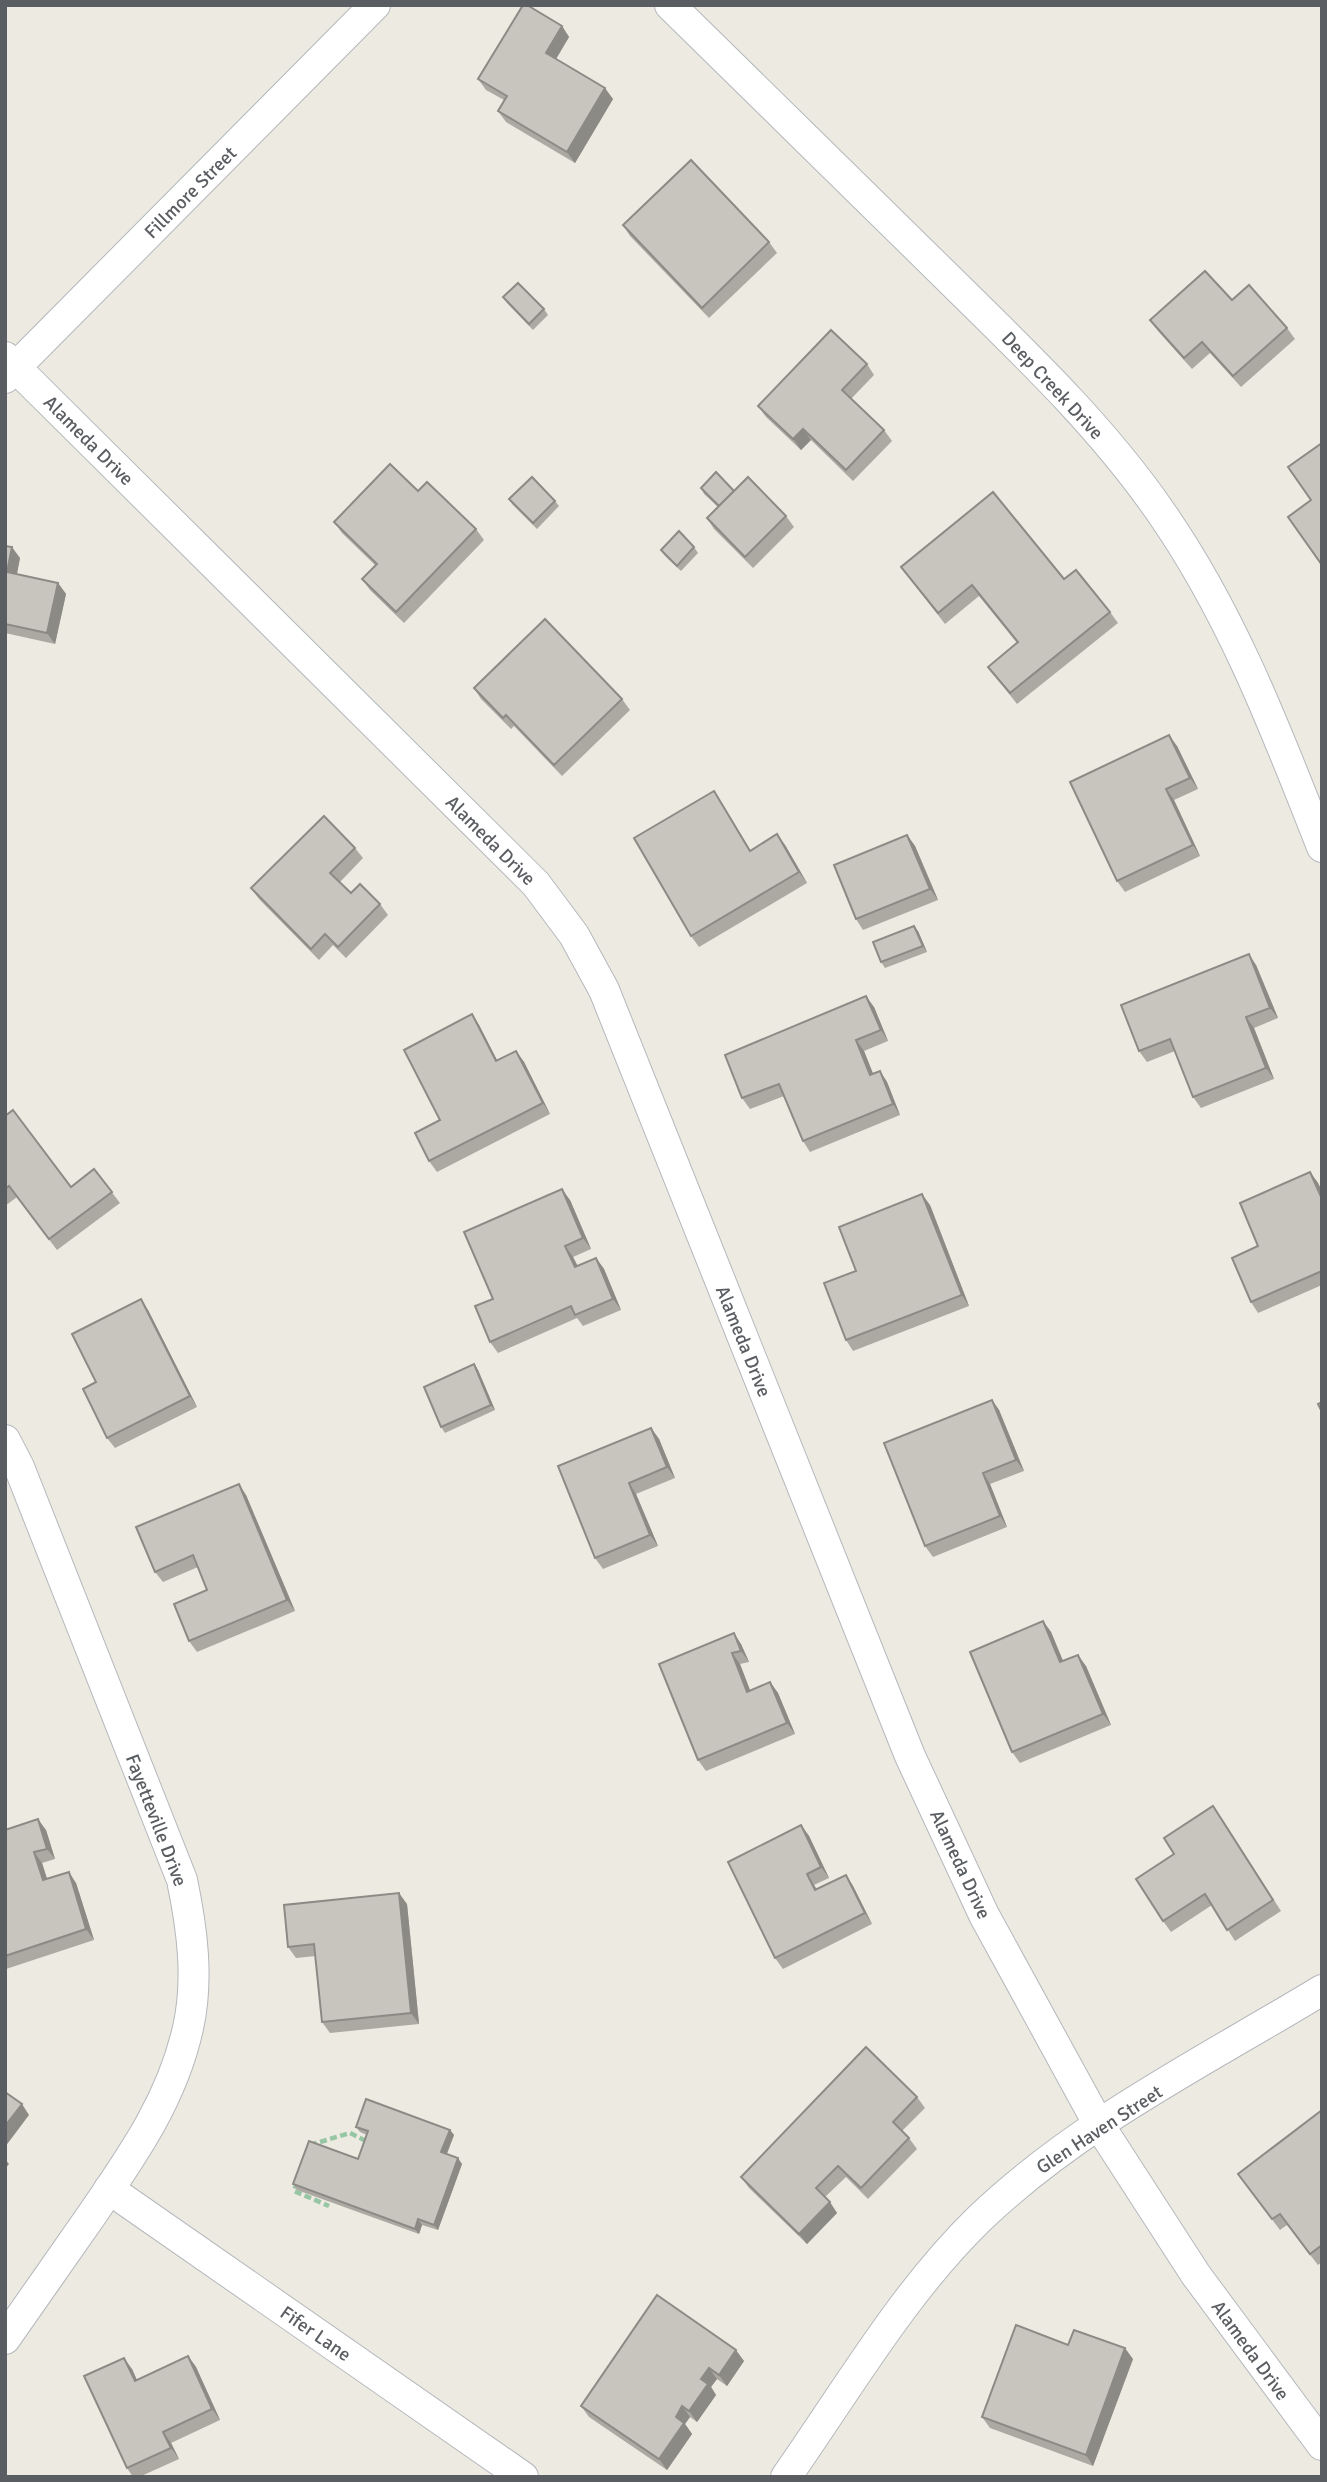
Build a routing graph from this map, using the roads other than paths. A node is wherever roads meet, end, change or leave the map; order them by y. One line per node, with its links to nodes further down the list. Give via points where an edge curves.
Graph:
1 (375, 5): 3 (street, Fillmore Street)
2 (670, 5): 4 (street, Deep Creek Drive, via 1027,356 1095,427 1144,489 1212,593 1253,675)
3 (9, 368): 7 (street, Alameda Drive, via 536,884 574,935 604,990 910,1756 984,1915)
4 (1322, 847)
5 (5, 1440): 8 (street, Fayetteville Drive, via 182,1880 191,1927 194,1977 189,2026 174,2080 149,2130)
6 (1322, 1990): 7 (street, Glen Haven Street)
7 (1099, 2125): 10 (street, Alameda Drive, via 1196,2275); 12 (street, Glen Haven Street, via 1041,2164 987,2212 918,2288)
8 (110, 2189): 9 (street, Fayetteville Drive); 11 (street, Fifer Lane)
9 (5, 2339)
10 (1322, 2445)
11 (523, 2477)
12 (786, 2477)

